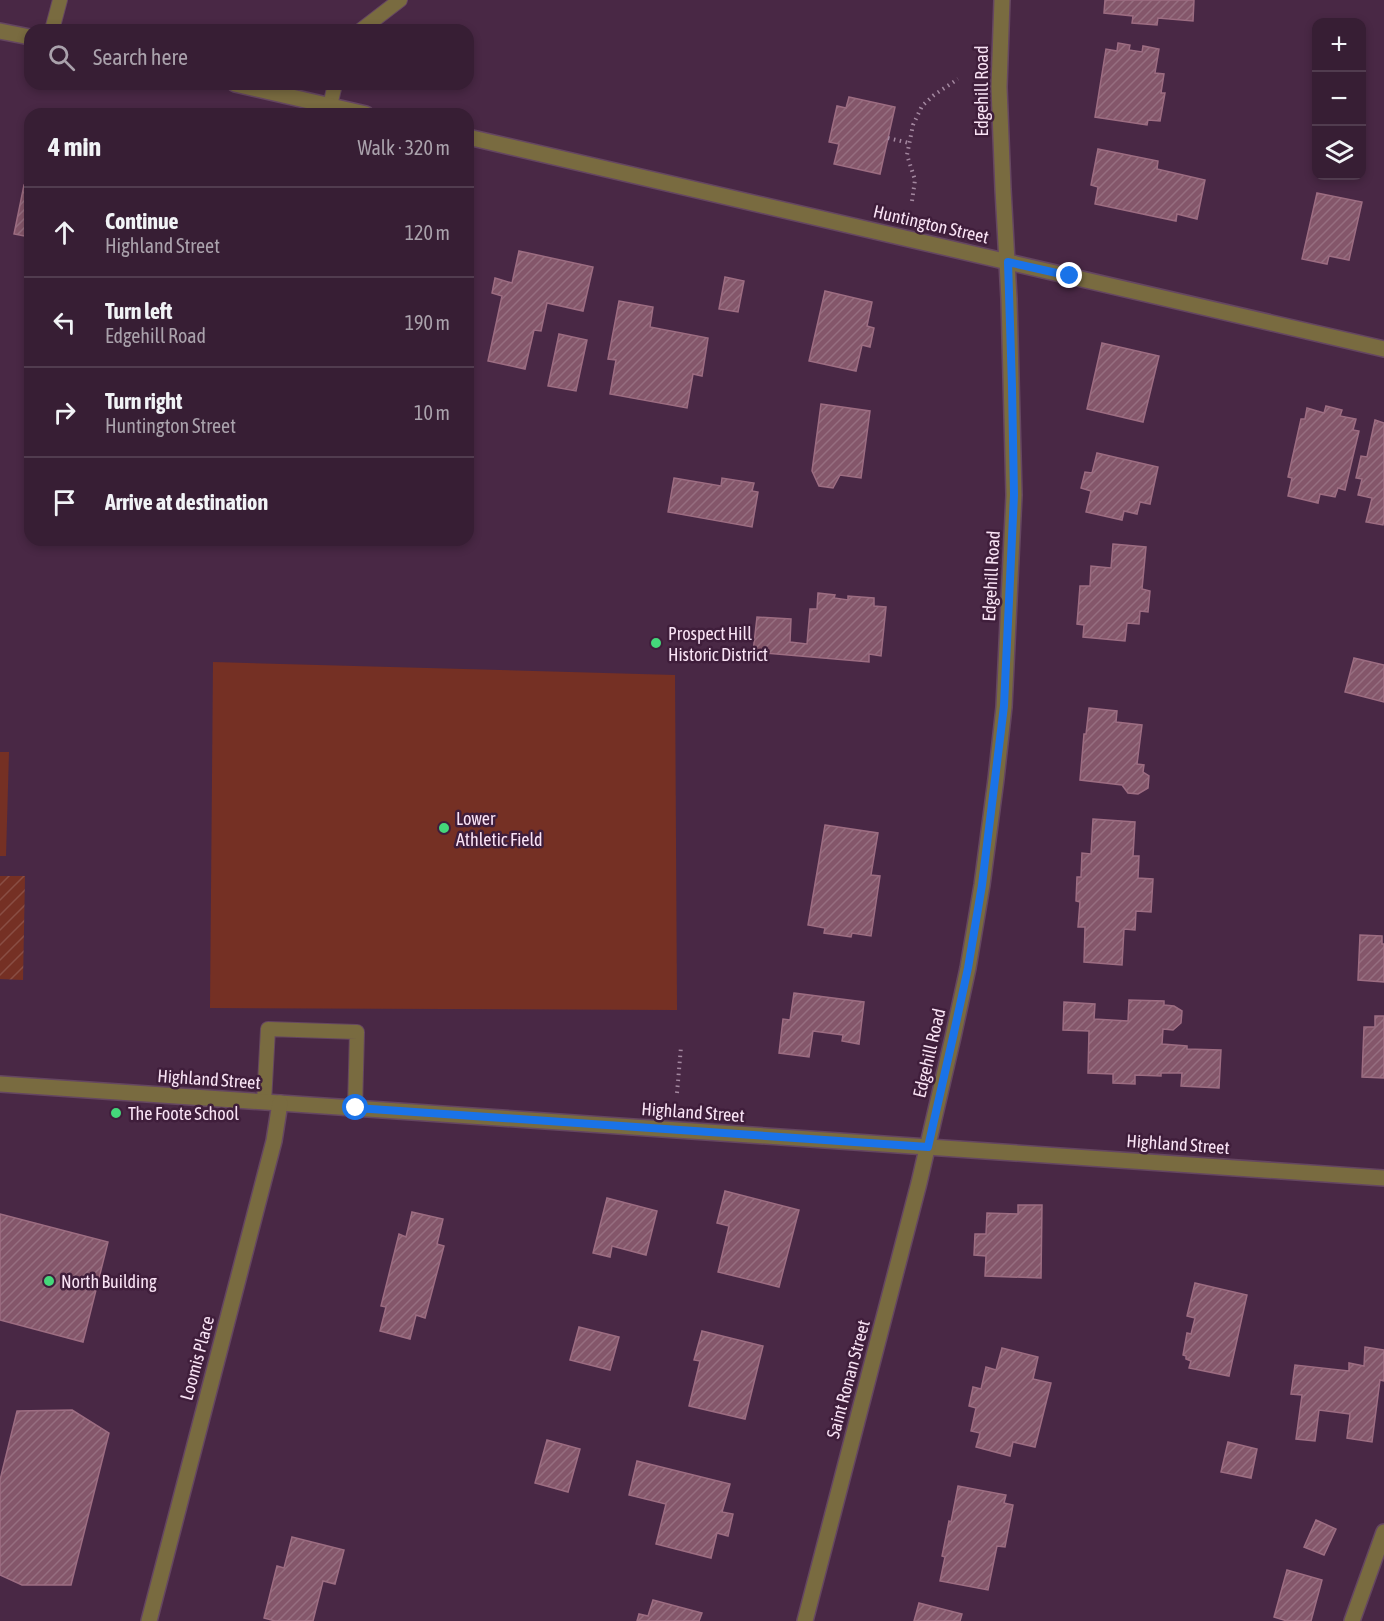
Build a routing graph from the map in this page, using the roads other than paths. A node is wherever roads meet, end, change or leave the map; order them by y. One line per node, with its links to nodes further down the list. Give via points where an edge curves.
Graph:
1 (60, 0): 4 (lane)
2 (400, 0): 5 (lane)
3 (1002, 0): 13 (street, Edgehill Road, via 999,87)
4 (54, 24)
5 (369, 24)
6 (0, 31): 7 (street)
7 (24, 37)
8 (261, 90): 10 (street)
9 (334, 90): 10 (lane)
10 (330, 106): 11 (street)
11 (339, 108)
12 (474, 138): 13 (street, Huntington Street)
13 (1008, 262): 14 (street, Huntington Street); 18 (street, Edgehill Road, via 1014,495 1004,706 970,956)
14 (1384, 349)
15 (0, 1084): 16 (street, Highland Street)
16 (272, 1103): 17 (street, Highland Street); 17 (lane, via 268,1029 357,1032); 21 (street, Loomis Place, via 274,1141)
17 (356, 1108): 18 (street, Highland Street)
18 (928, 1147): 19 (street, Highland Street); 22 (street, Saint Ronan Street)
19 (1384, 1178)
20 (1384, 1532): 23 (street)
21 (149, 1621)
22 (805, 1621)
23 (1352, 1621)

